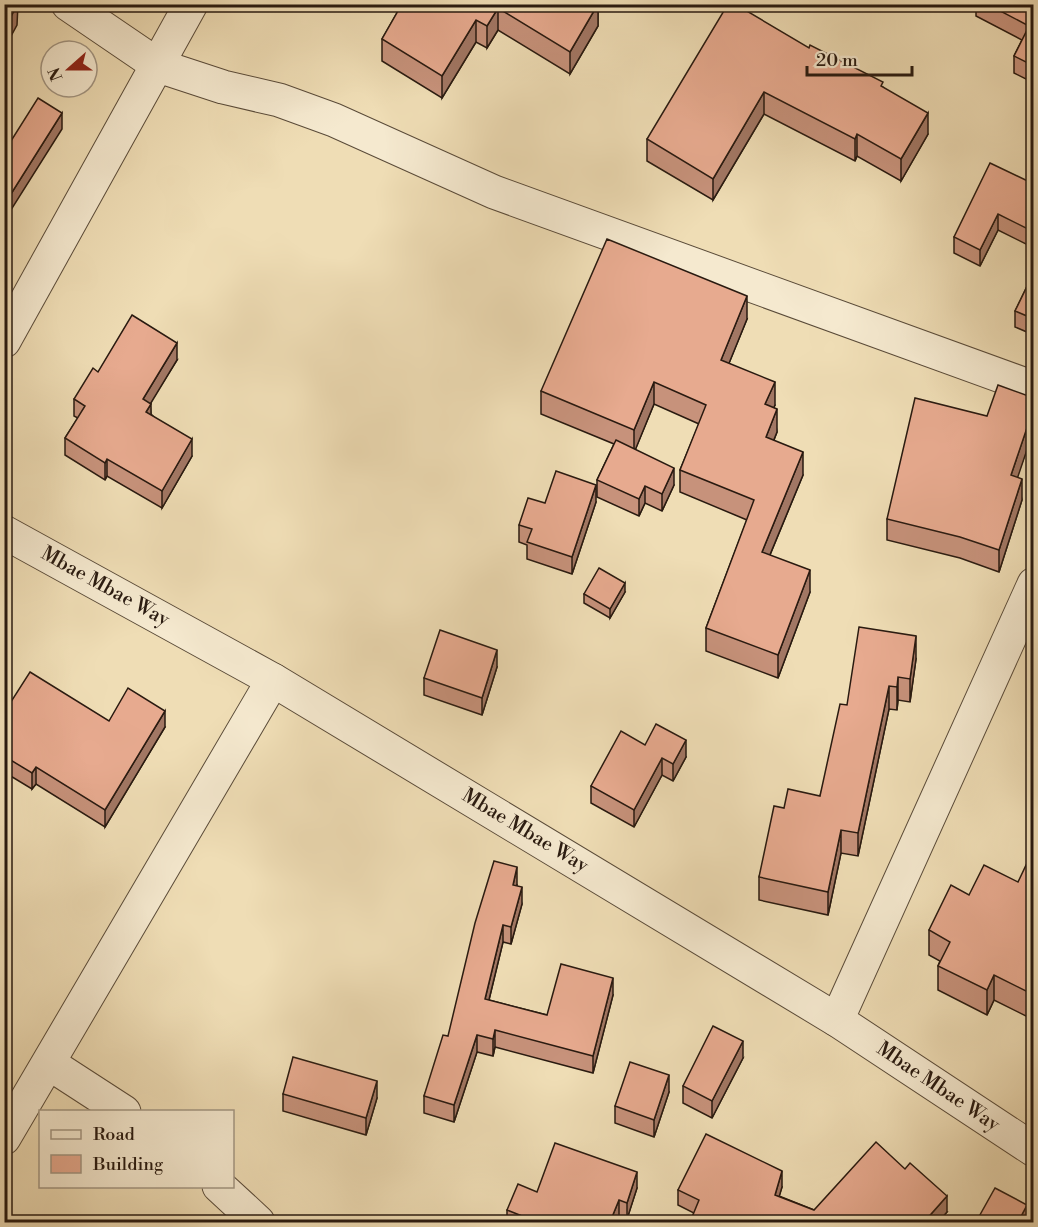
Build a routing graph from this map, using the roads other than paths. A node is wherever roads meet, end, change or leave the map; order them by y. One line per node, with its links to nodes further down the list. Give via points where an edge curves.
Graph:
1 (68, 4): 3 (street)
2 (191, 4): 3 (street)
3 (159, 66): 4 (street); 5 (street, via 334,120 494,192)
4 (4, 341)
5 (1034, 388)
6 (4, 532): 8 (street, Mbae Mbae Way)
7 (1034, 584): 9 (street)
8 (273, 680): 9 (street, Mbae Mbae Way); 10 (street)
9 (837, 1020): 13 (street, Mbae Mbae Way)
10 (50, 1064): 11 (street); 12 (street)
11 (121, 1110)
12 (4, 1138)
13 (1034, 1150)
14 (221, 1188): 15 (street)
15 (258, 1222)

